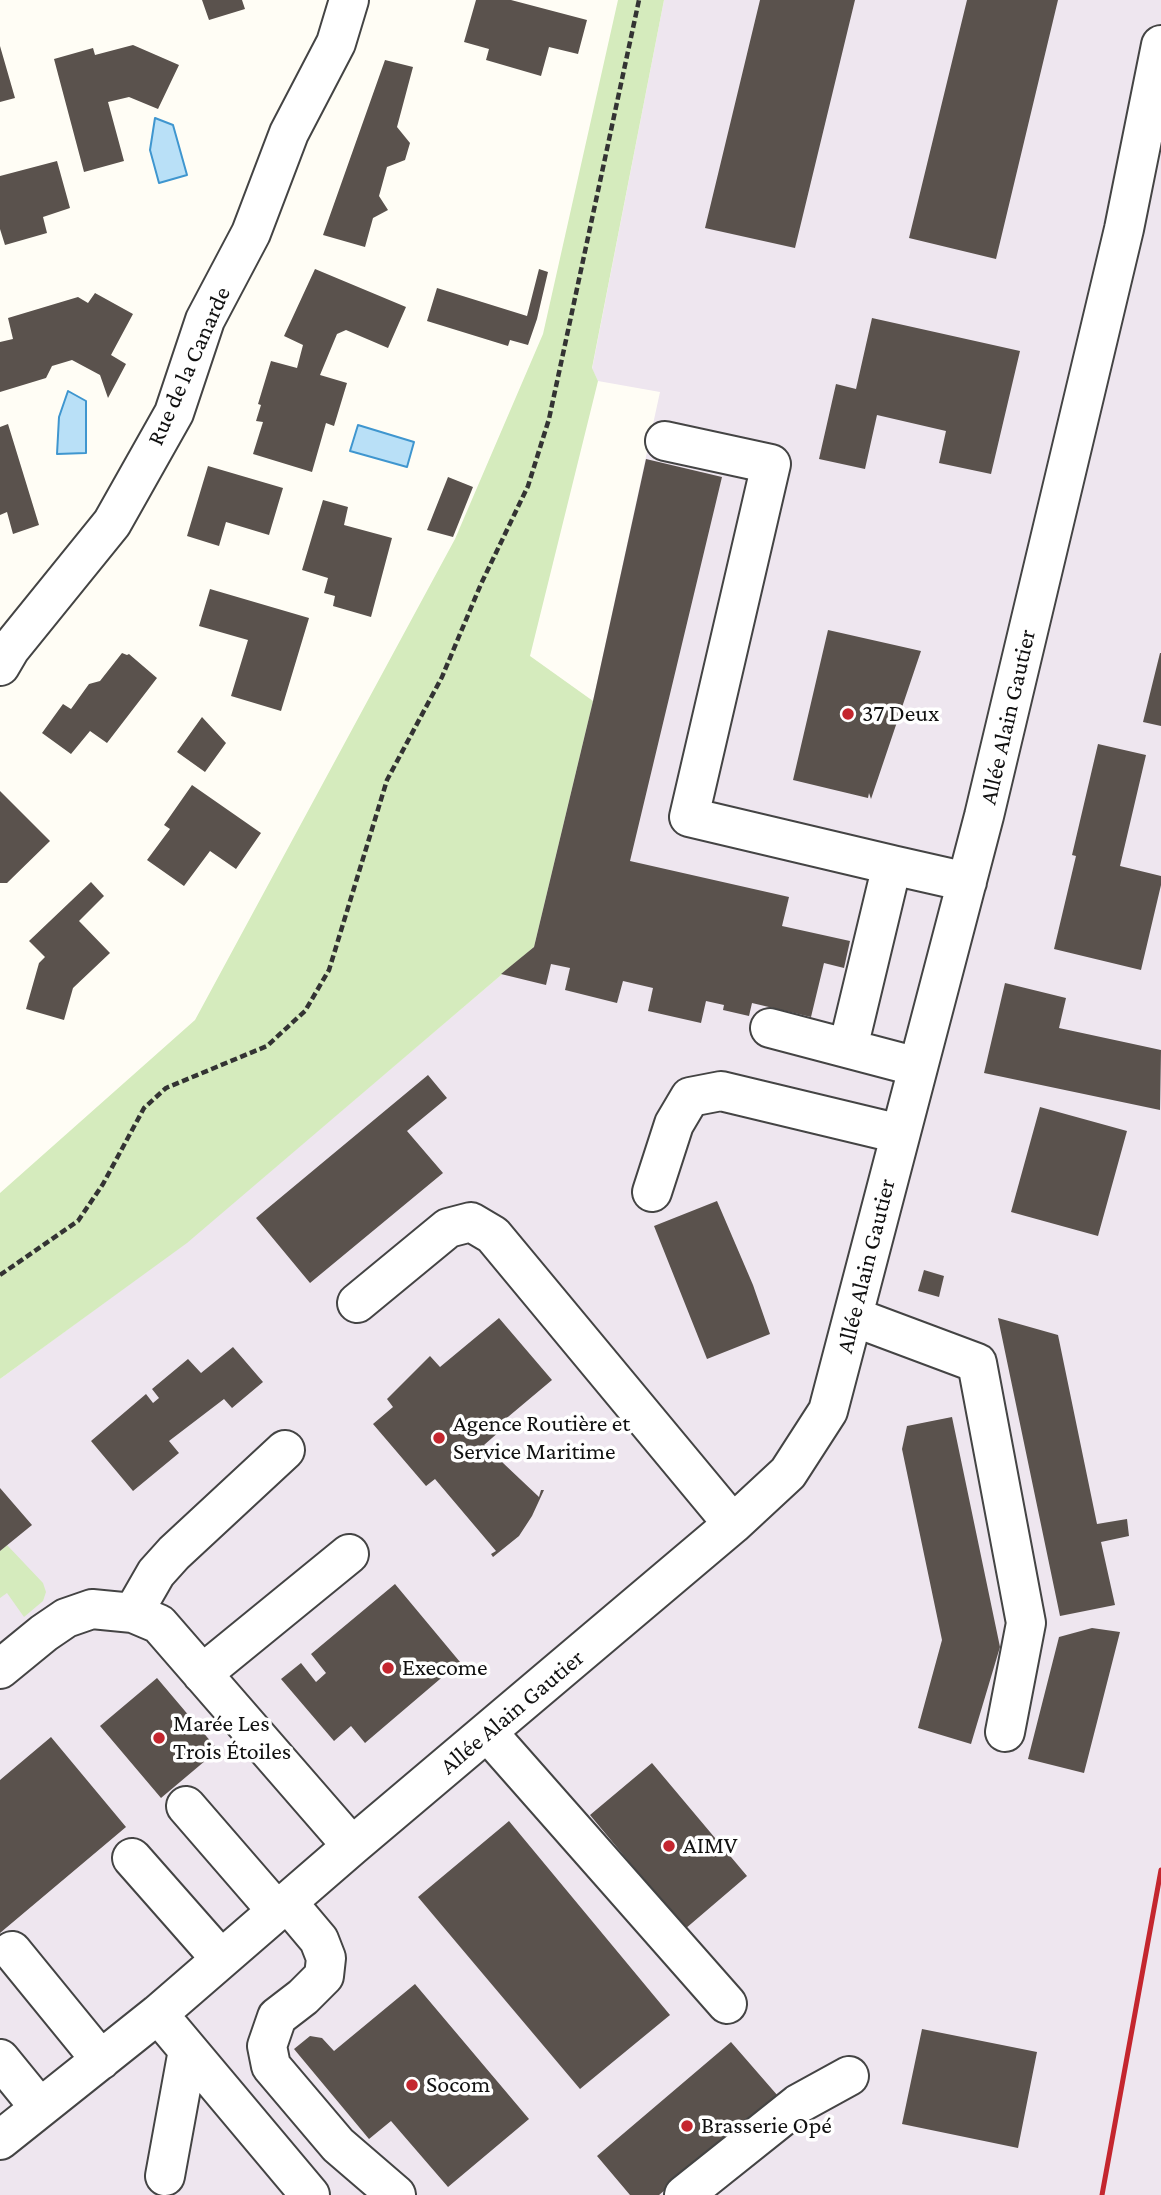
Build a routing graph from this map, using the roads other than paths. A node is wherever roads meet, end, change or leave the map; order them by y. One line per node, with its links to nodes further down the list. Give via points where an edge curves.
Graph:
1 (349, 0): 4 (street, Rue de la Canarde, via 336,43 289,133 251,233 205,320 174,413 112,523)
2 (1161, 45): 6 (street, Allée Alain Gautier, via 1124,229)
3 (665, 441): 5 (street, via 771,464 689,817)
4 (0, 666)
5 (891, 865): 6 (street); 8 (street)
6 (967, 882): 9 (street, Allée Alain Gautier)
7 (770, 1028): 8 (street)
8 (848, 1048): 9 (street)
9 (918, 1067): 10 (street, Allée Alain Gautier)
10 (900, 1134): 11 (street, via 721,1091 690,1097 674,1124); 13 (street, Allée Alain Gautier)
11 (652, 1192)
12 (357, 1303): 15 (street, via 448,1228 471,1222 493,1235)
13 (854, 1317): 15 (street, Allée Alain Gautier, via 828,1411 788,1474); 20 (street, via 977,1363 1026,1623)
14 (285, 1450): 17 (street, via 174,1553 156,1573)
15 (733, 1524): 21 (street, Allée Alain Gautier)
16 (349, 1554): 19 (street)
17 (133, 1613): 18 (street, via 92,1609 66,1618); 19 (street, via 159,1624)
18 (0, 1670)
19 (202, 1674): 23 (street)
20 (1005, 1732)
21 (488, 1733): 23 (street, Allée Alain Gautier); 28 (street)
22 (186, 1806): 25 (street)
23 (352, 1846): 25 (street, Allée Alain Gautier)
24 (132, 1858): 27 (street)
25 (282, 1907): 27 (street, Allée Alain Gautier); 38 (street, via 319,1940 327,1958 324,1976 277,2017 267,2046 271,2066 338,2145)
26 (12, 1951): 32 (street)
27 (221, 1959): 29 (street, Allée Alain Gautier)
28 (727, 2004)
29 (158, 2014): 30 (street); 32 (street, Allée Alain Gautier)
30 (188, 2050): 36 (street); 37 (street)
31 (0, 2059): 34 (street)
32 (101, 2060): 34 (street, Allée Alain Gautier)
33 (849, 2076): 39 (street, via 798,2104)
34 (40, 2108): 35 (street, Allée Alain Gautier)
35 (0, 2140)
36 (165, 2176)
37 (310, 2195)
38 (396, 2195)
39 (684, 2195)

